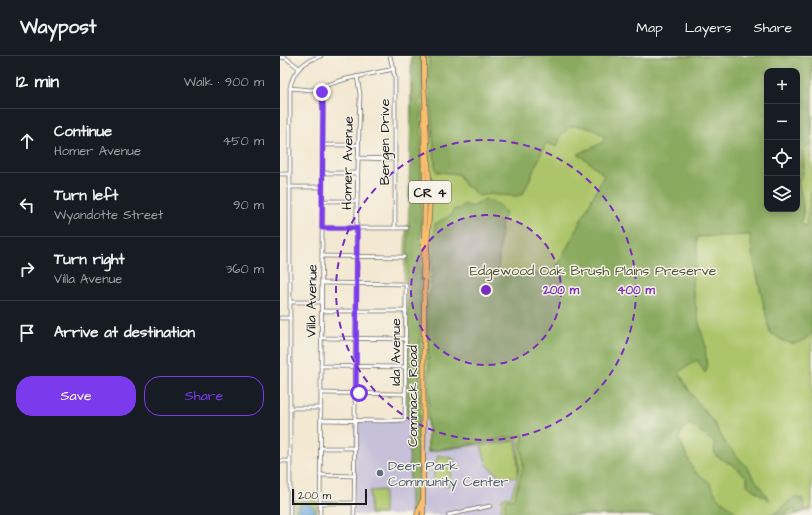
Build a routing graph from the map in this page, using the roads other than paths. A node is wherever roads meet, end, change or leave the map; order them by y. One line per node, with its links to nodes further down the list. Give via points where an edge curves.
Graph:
1 (321, 56): 5 (street)
2 (390, 56): 6 (street, Bergen Drive)
3 (424, 56): 57 (main road, Commack Road / CR 4)
4 (280, 57): 5 (street, via 286,58)
5 (299, 68): 8 (street)
6 (394, 69): 7 (street); 13 (street, Bergen Drive)
7 (357, 76): 9 (street); 11 (street, Homer Avenue, via 360,94)
8 (290, 88): 9 (street); 17 (street)
9 (320, 88): 10 (street, Villa Avenue, via 323,106)
10 (323, 145): 11 (street); 14 (street, Villa Avenue)
11 (358, 145): 12 (street, Homer Avenue)
12 (358, 158): 13 (street); 15 (street, Homer Avenue)
13 (395, 159): 24 (street, Bergen Drive)
14 (323, 173): 15 (street); 19 (street, Villa Avenue)
15 (357, 173): 21 (street, Homer Avenue)
16 (280, 174): 17 (street)
17 (290, 174): 18 (street)
18 (290, 187): 19 (street); 31 (street)
19 (322, 187): 20 (street, Villa Avenue)
20 (323, 201): 21 (street); 22 (street, Villa Avenue)
21 (357, 201): 23 (street, Homer Avenue)
22 (322, 228): 23 (street); 26 (street, Villa Avenue)
23 (357, 228): 24 (street); 27 (street, Homer Avenue)
24 (395, 228): 25 (street)
25 (407, 228)
26 (322, 256): 27 (street); 29 (street, Villa Avenue)
27 (356, 256): 28 (street); 30 (street, Homer Avenue)
28 (404, 256)
29 (322, 283): 30 (street); 32 (street, Villa Avenue)
30 (356, 283): 34 (street, Homer Avenue); 35 (street, Ida Avenue, via 406,284)
31 (290, 302): 32 (street); 37 (street)
32 (322, 302): 33 (street, Villa Avenue)
33 (322, 311): 34 (street); 38 (street, Villa Avenue)
34 (356, 311): 35 (street); 39 (street, Homer Avenue)
35 (406, 311): 40 (street, Ida Avenue)
36 (280, 318): 37 (street)
37 (290, 318): 47 (street)
38 (321, 338): 39 (street); 41 (street, Villa Avenue)
39 (356, 339): 40 (street); 42 (street, Homer Avenue)
40 (406, 339): 43 (street, Ida Avenue)
41 (321, 366): 42 (street); 44 (street, Villa Avenue)
42 (356, 366): 43 (street); 45 (street, Homer Avenue)
43 (405, 367): 46 (street, Ida Avenue)
44 (321, 393): 45 (street); 48 (street, Villa Avenue)
45 (356, 393): 46 (street); 50 (street, Homer Avenue)
46 (405, 394): 50 (street, Ida Avenue, via 405,420)
47 (290, 408): 48 (street); 54 (street)
48 (321, 408): 49 (street, Villa Avenue)
49 (321, 420): 50 (street); 51 (street, Villa Avenue)
50 (355, 421): 52 (street, Homer Avenue)
51 (321, 448): 52 (street); 55 (street, Villa Avenue)
52 (355, 448): 56 (street, Homer Avenue)
53 (280, 461): 54 (street)
54 (290, 461): 61 (street)
55 (320, 475): 56 (street); 58 (street, Villa Avenue)
56 (355, 476): 59 (street, Homer Avenue)
57 (423, 499): 64 (main road); 65 (main road, Commack Road / CR 4)
58 (320, 503): 59 (street); 62 (street, Villa Avenue)
59 (354, 503): 63 (street, Homer Avenue)
60 (490, 506): 66 (street)
61 (290, 515)
62 (320, 515)
63 (354, 515)
64 (417, 515)
65 (423, 515)
66 (448, 515)

